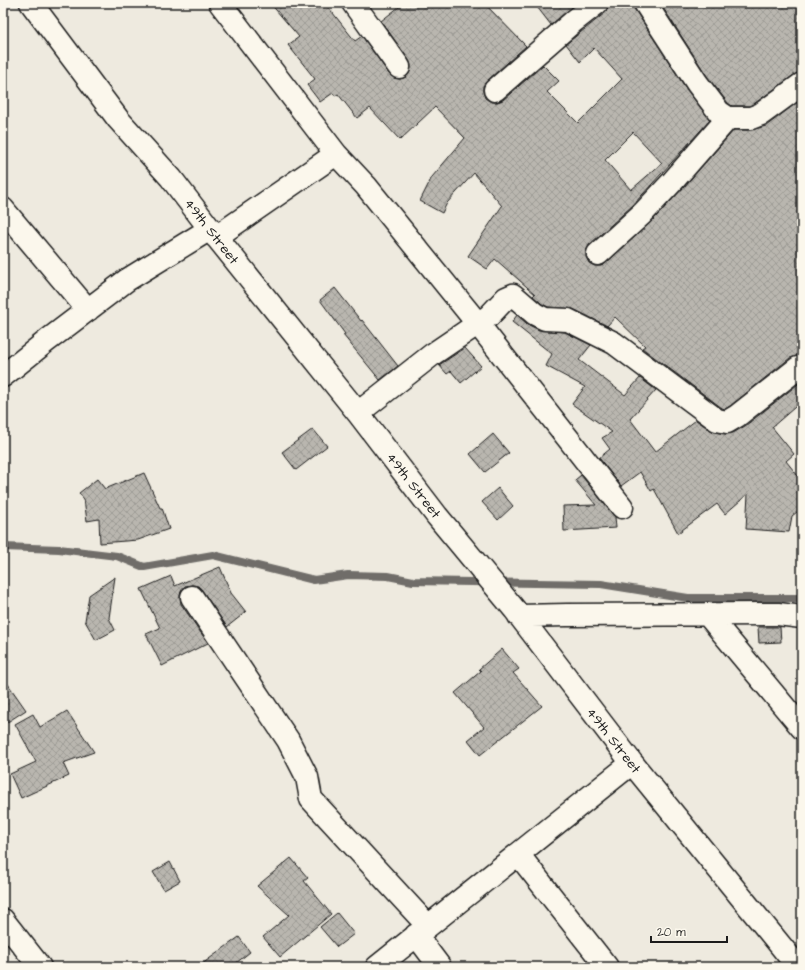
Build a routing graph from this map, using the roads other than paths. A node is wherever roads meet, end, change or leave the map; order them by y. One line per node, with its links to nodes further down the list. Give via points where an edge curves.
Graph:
1 (30, 3): 12 (street, 49th Street, via 118,119 171,178)
2 (220, 3): 10 (street)
3 (353, 3): 6 (street)
4 (597, 3): 8 (street)
5 (646, 3): 9 (street, via 697,83 719,112)
6 (399, 67)
7 (802, 84): 9 (street, via 762,114 751,118)
8 (495, 90)
9 (728, 118): 13 (street, via 642,214)
10 (336, 154): 12 (street); 15 (street, via 366,186)
11 (3, 209): 14 (street)
12 (213, 233): 14 (street, via 128,280); 18 (street, 49th Street)
13 (598, 254)
14 (88, 310): 17 (street)
15 (478, 324): 16 (street, via 506,298 513,295 534,314 544,319 568,320 614,344 717,420 727,422); 18 (street, via 433,354); 19 (street)
16 (802, 367)
17 (3, 376)
18 (358, 413): 21 (street, 49th Street, via 437,516)
19 (622, 507)
20 (192, 597): 28 (street, via 288,740 307,778 310,799)
21 (517, 613): 22 (street); 25 (street, 49th Street)
22 (707, 614): 23 (street, via 778,614); 24 (street)
23 (802, 617)
24 (802, 728)
25 (632, 763): 26 (street); 33 (street, 49th Street)
26 (518, 854): 28 (street); 32 (street)
27 (3, 920): 29 (street)
28 (422, 931): 30 (street); 31 (street)
29 (40, 967)
30 (377, 967)
31 (440, 967)
32 (607, 967)
33 (798, 967)

